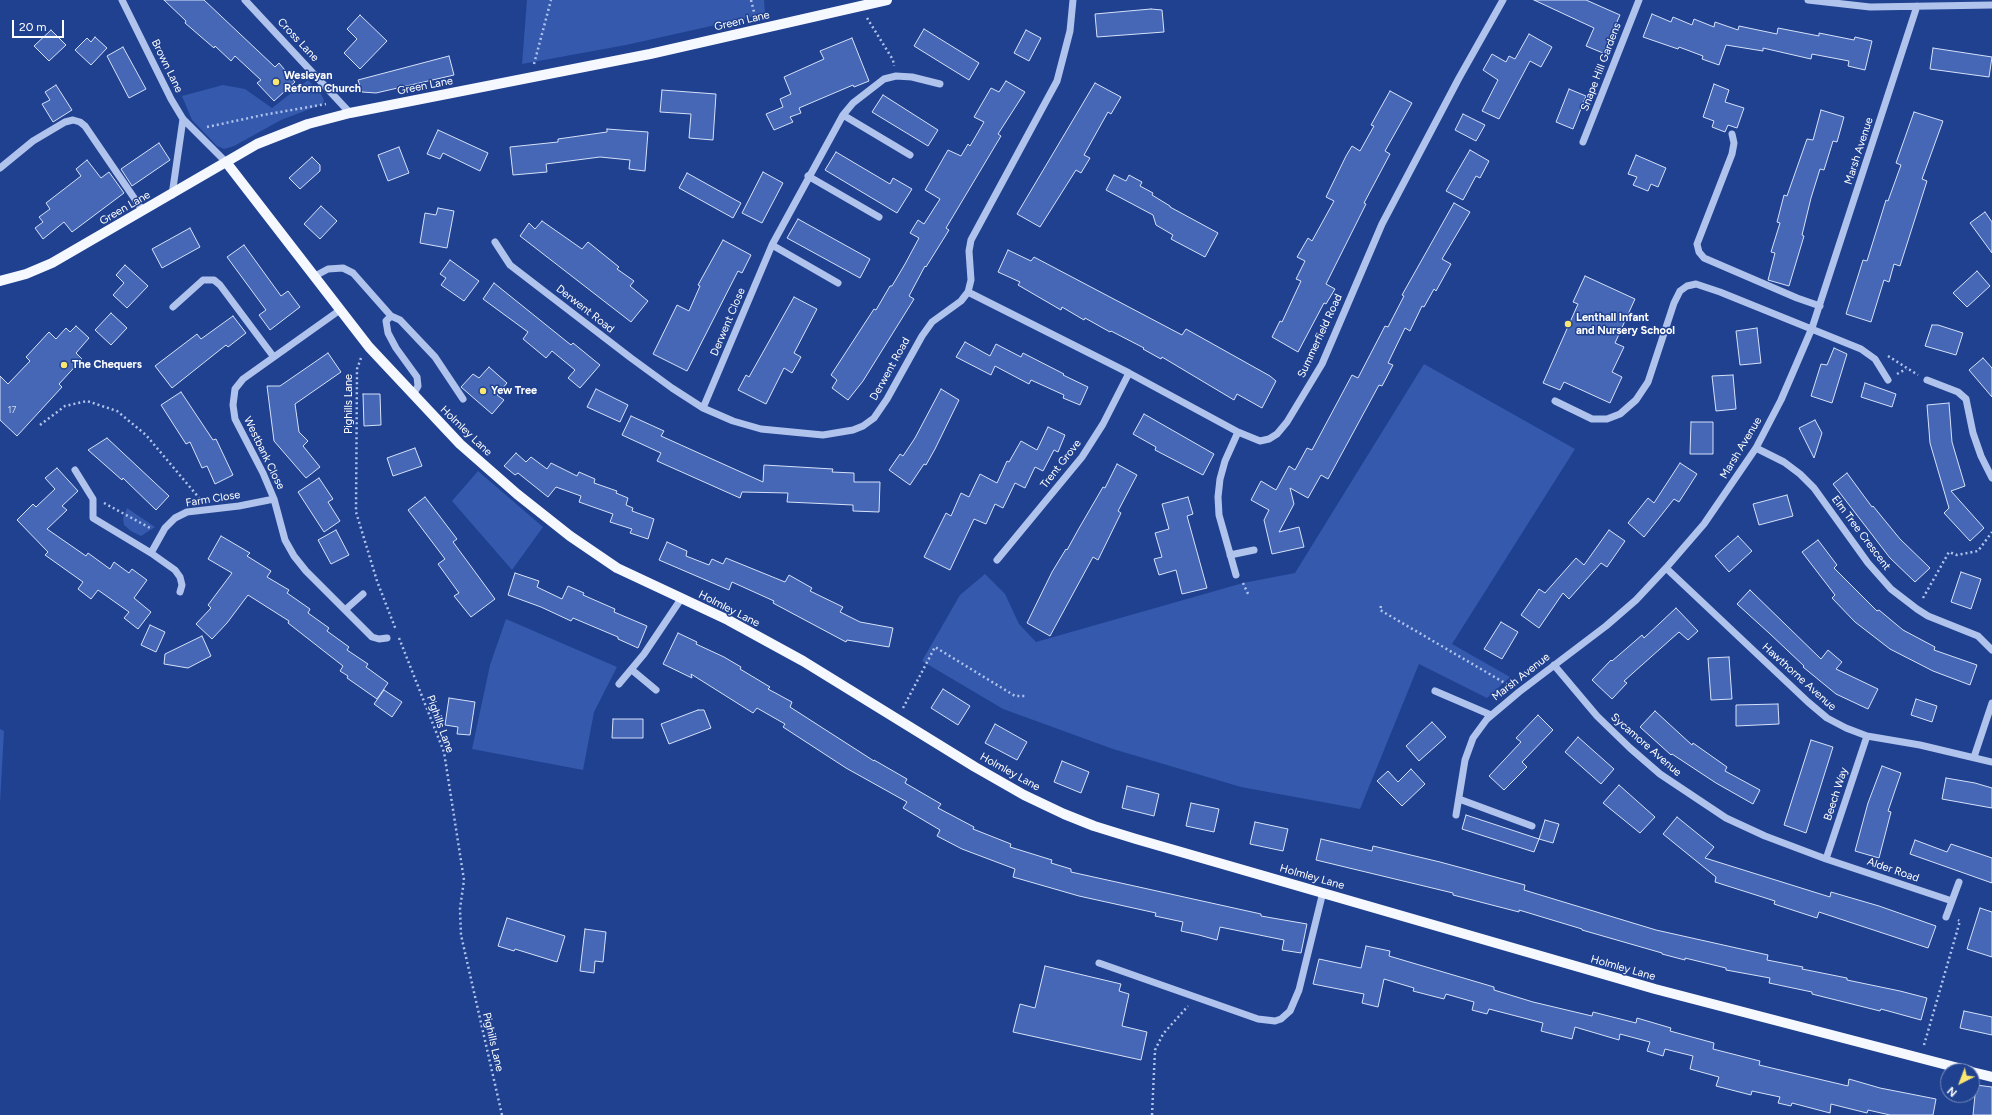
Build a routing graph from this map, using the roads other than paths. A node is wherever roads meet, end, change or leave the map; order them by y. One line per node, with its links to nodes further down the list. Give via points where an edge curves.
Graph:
1 (122, 0): 13 (street, Brown Lane)
2 (245, 0): 11 (street, Cross Lane)
3 (887, 0): 11 (main road, Green Lane, via 650,54)
4 (1073, 0): 28 (street, via 1070,31 1057,80 971,240 971,280)
5 (1503, 0): 42 (street, Summerfield Road, via 1385,217 1322,364 1299,404 1277,434 1269,439 1260,441)
6 (1639, 0): 15 (street, Snape Hill Gardens)
7 (1808, 0): 8 (street, via 1870,7)
8 (1917, 6): 9 (street); 29 (street, Marsh Avenue)
9 (1992, 6)
10 (940, 84): 12 (street, Derwent Close, via 896,76 866,91)
11 (350, 113): 17 (main road, Green Lane, via 286,131 256,144)
12 (843, 116): 16 (street); 19 (street, Derwent Close)
13 (183, 119): 17 (street, Brown Lane); 20 (street)
14 (1732, 134): 29 (street, via 1732,154 1697,244 1698,252 1704,258)
15 (1583, 142)
16 (910, 155)
17 (226, 162): 20 (main road, Green Lane); 25 (main road, Holmley Lane)
18 (0, 168): 21 (street, via 33,141 65,122 80,122)
19 (808, 176): 22 (street); 24 (street, Derwent Close)
20 (172, 195): 21 (main road, Green Lane)
21 (142, 211): 26 (main road, Green Lane, via 52,263)
22 (879, 216)
23 (494, 242): 41 (street, Derwent Road, via 510,265 672,388)
24 (772, 245): 27 (street); 41 (street, Derwent Close)
25 (315, 276): 31 (main road, Holmley Lane); 32 (street, via 328,269 343,268 353,273)
26 (0, 281)
27 (838, 283)
28 (968, 292): 35 (street, Summerfield Road); 41 (street, Derwent Road, via 961,301 932,322 888,399 874,418 863,426 840,434 823,435 769,430 733,421)
29 (1820, 306): 33 (street, Marsh Avenue)
30 (173, 307): 34 (street, via 203,280 214,280)
31 (340, 310): 34 (street, Westbank Close); 38 (main road, Holmley Lane)
32 (391, 316): 38 (street, via 386,321 388,333 417,377 418,386); 39 (street, via 400,320 435,357)
33 (1812, 328): 36 (street, via 1861,349 1875,359); 40 (street, via 1720,292 1696,284 1687,286 1680,291 1674,303 1648,382 1636,400 1620,414 1607,419 1592,419); 43 (street, Marsh Avenue, via 1781,400)
34 (273, 356): 46 (street, Westbank Close, via 243,379 235,389 233,405 235,419 254,453)
35 (1129, 373): 42 (street, Summerfield Road); 50 (street, Trent Grove, via 1103,424 1082,457)
36 (1888, 380)
37 (1927, 380): 45 (street, via 1958,392 1966,399 1973,433)
38 (413, 395): 55 (main road, Holmley Lane, via 460,444 570,536 617,568)
39 (463, 398)
40 (1555, 400)
41 (703, 408)
42 (1238, 432): 49 (street, via 1225,461 1218,497 1219,516)
43 (1756, 448): 51 (street, Marsh Avenue, via 1708,518); 58 (street, Elm Tree Crescent, via 1784,462 1814,488 1868,564 1891,588 1928,616 1978,636)
44 (75, 470): 48 (street, via 93,499 93,518)
45 (1992, 478)
46 (274, 499): 48 (street, Farm Close, via 187,512 175,518); 56 (street, Westbank Close, via 285,540 294,556)
47 (1254, 550): 49 (street)
48 (151, 553): 53 (street, via 175,570 182,585)
49 (1230, 555): 52 (street)
50 (997, 560)
51 (1666, 568): 59 (street, Marsh Avenue, via 1636,600 1606,626); 66 (street, Hawthorne Avenue, via 1827,718)
52 (1236, 575)
53 (180, 592)
54 (363, 594): 56 (street)
55 (681, 599): 60 (street); 74 (main road, Holmley Lane, via 728,620 803,661 975,767 1064,814 1136,839)
56 (346, 610): 57 (street, Westbank Close, via 372,636 379,639)
57 (387, 638)
58 (1992, 650)
59 (1554, 665): 65 (street, Marsh Avenue); 72 (street, Sycamore Avenue, via 1597,716 1660,774 1726,818 1764,836)
60 (632, 670): 61 (street); 62 (street)
61 (619, 684)
62 (656, 690)
63 (1435, 691): 65 (street)
64 (1992, 703): 67 (street)
65 (1492, 715): 69 (street, Marsh Avenue, via 1473,738 1465,760)
66 (1867, 736): 67 (street, Hawthorne Avenue); 72 (street, Beech Way)
67 (1974, 757): 68 (street, Hawthorne Avenue)
68 (1992, 762)
69 (1460, 799): 70 (street, Marsh Avenue); 71 (street)
70 (1456, 815)
71 (1532, 826)
72 (1826, 859): 75 (street, Alder Road)
73 (1959, 882): 75 (street)
74 (1323, 892): 77 (street, via 1299,990 1290,1011 1281,1019 1258,1019); 78 (main road, Holmley Lane, via 1656,990)
75 (1952, 901): 76 (street)
76 (1946, 917)
77 (1099, 963)
78 (1942, 1063)
79 (1980, 1074): 80 (main road, Holmley Lane)
80 (1992, 1077)

